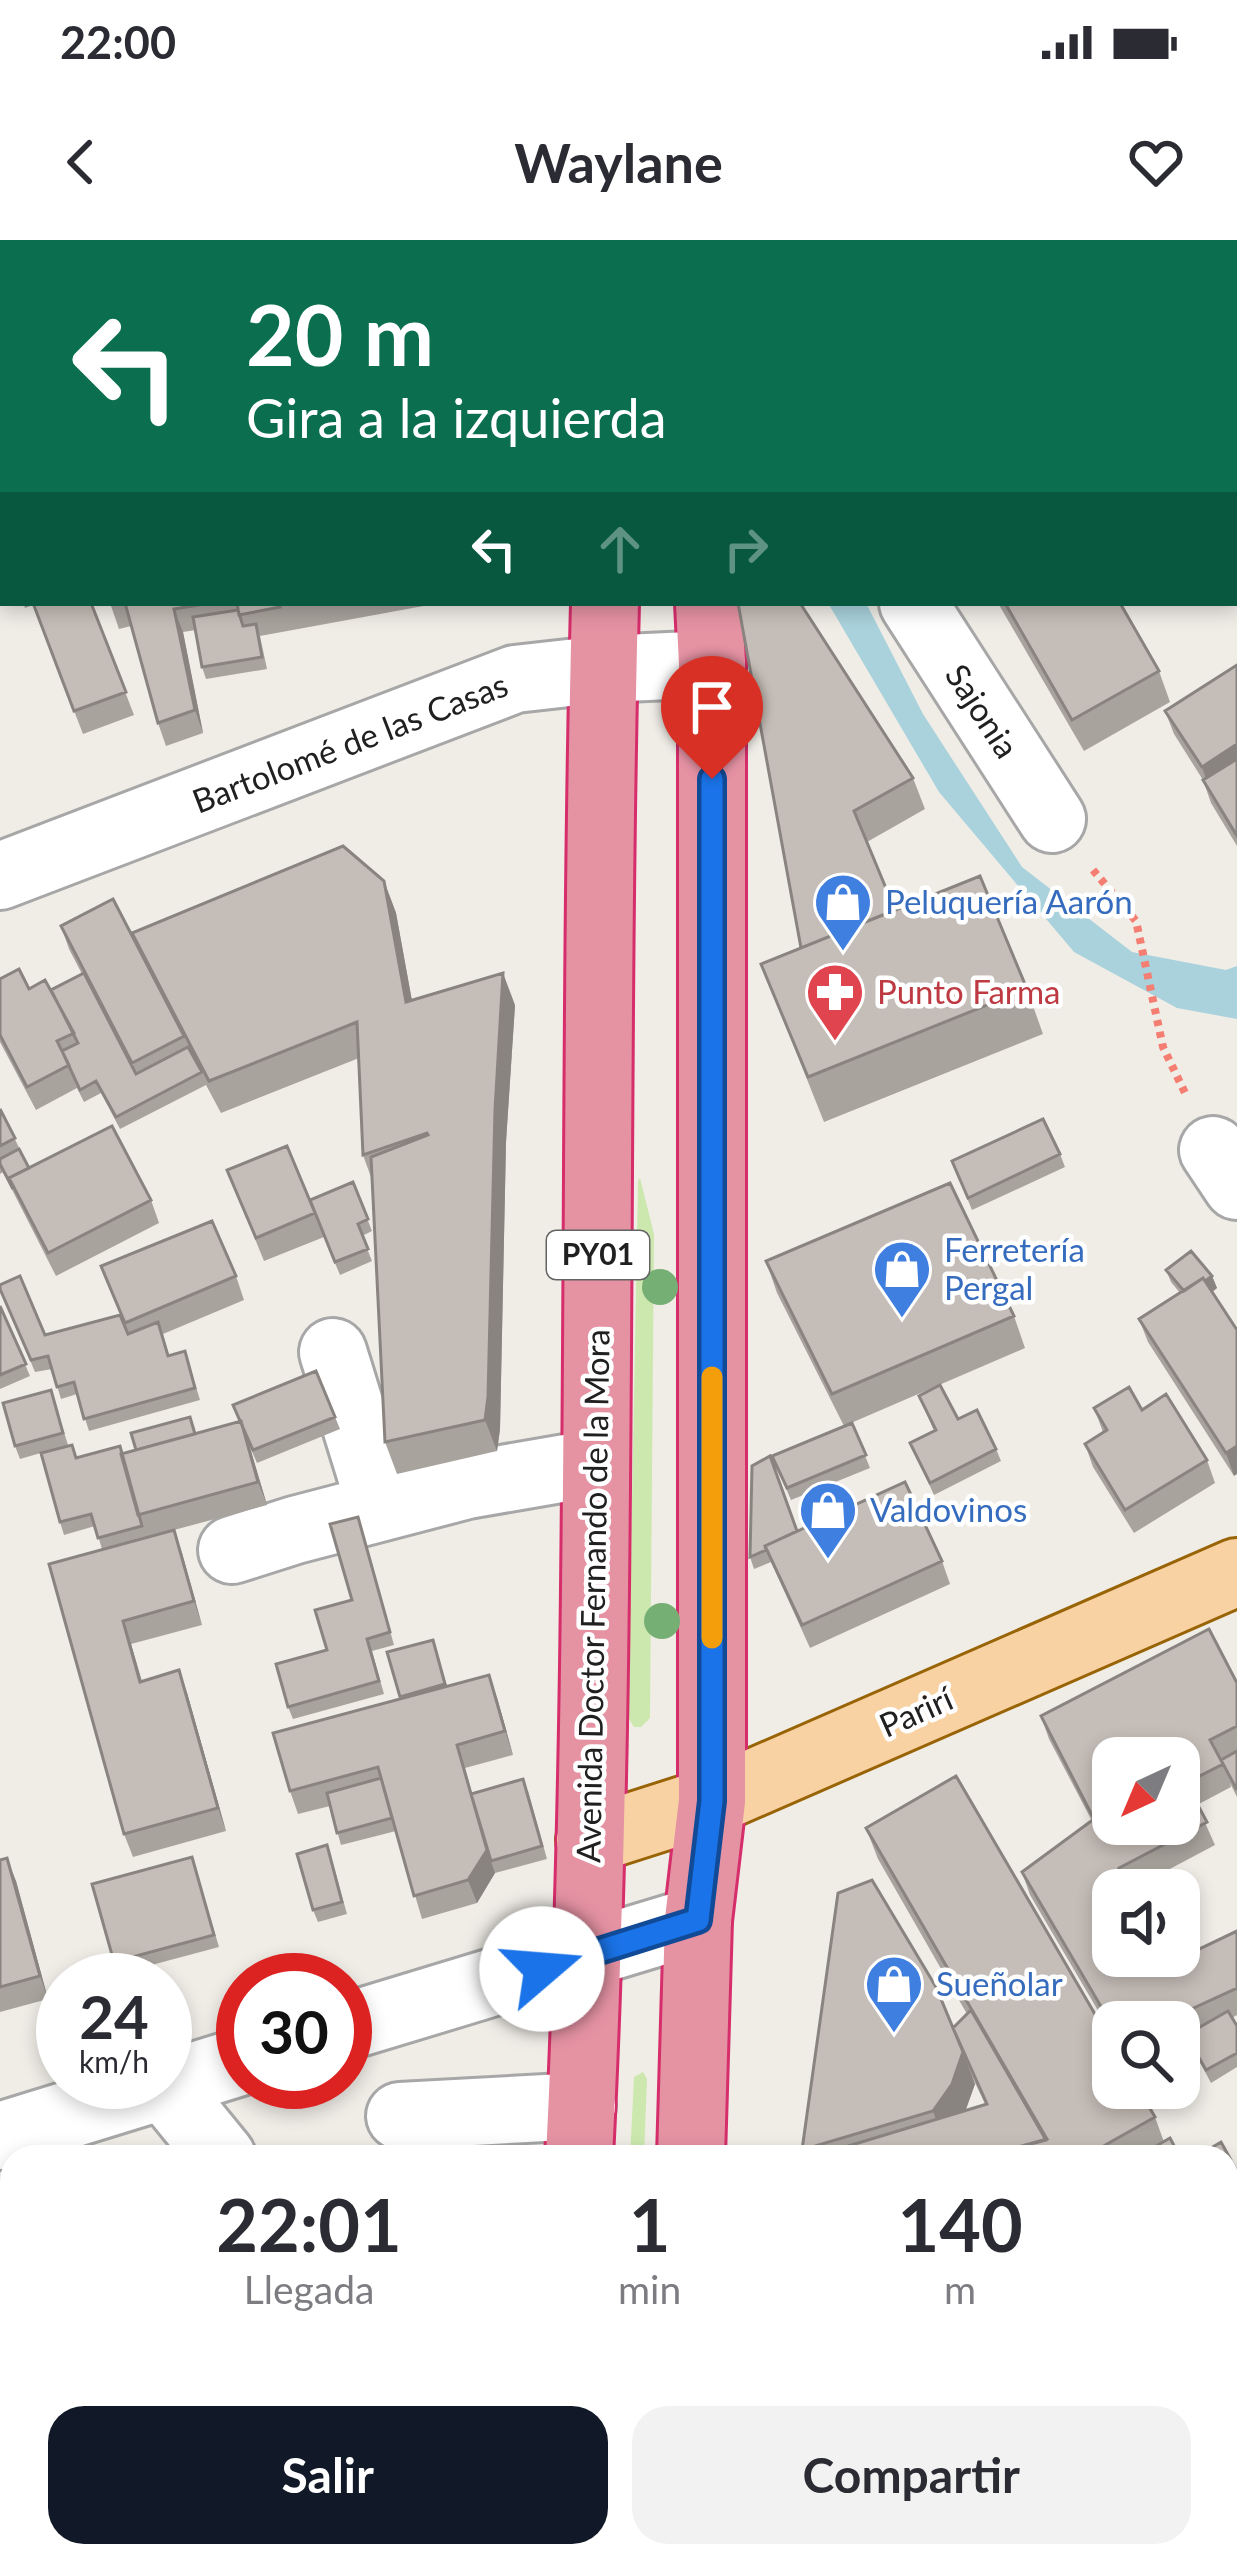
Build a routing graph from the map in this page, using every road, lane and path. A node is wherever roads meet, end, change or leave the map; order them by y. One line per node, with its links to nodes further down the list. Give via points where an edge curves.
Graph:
1 (605, 606): 4 (highway, Avenida Doctor Fernando de la Mora / PY01)
2 (915, 606): 5 (street, Sajonia)
3 (711, 633): 4 (street, Bartolomé de las Casas); 14 (highway)
4 (604, 669): 6 (street, Bartolomé de las Casas, via 515,679); 10 (highway, Avenida Doctor Fernando de la Mora / PY01)
5 (1052, 819)
6 (0, 876)
7 (1136, 921): 8 (path)
8 (1162, 1047)
9 (333, 1352): 11 (street)
10 (596, 1463): 11 (street); 15 (highway, Avenida Doctor Fernando de la Mora / PY01)
11 (381, 1507): 12 (street)
12 (232, 1550)
13 (1237, 1572): 14 (main road, Parirí)
14 (712, 1801): 15 (main road, Parirí); 16 (highway)
15 (590, 1840): 17 (highway, Avenida Doctor Fernando de la Mora / PY01)
16 (698, 1920): 17 (street); 26 (highway)
17 (588, 1953): 18 (street); 22 (highway, Avenida Doctor Fernando de la Mora / PY01)
18 (372, 2018)
19 (372, 2036): 24 (street)
20 (91, 2109): 23 (street)
21 (183, 2109): 25 (street)
22 (580, 2131): 24 (street)
23 (0, 2136)
24 (396, 2136)
25 (212, 2145)
26 (691, 2145)

